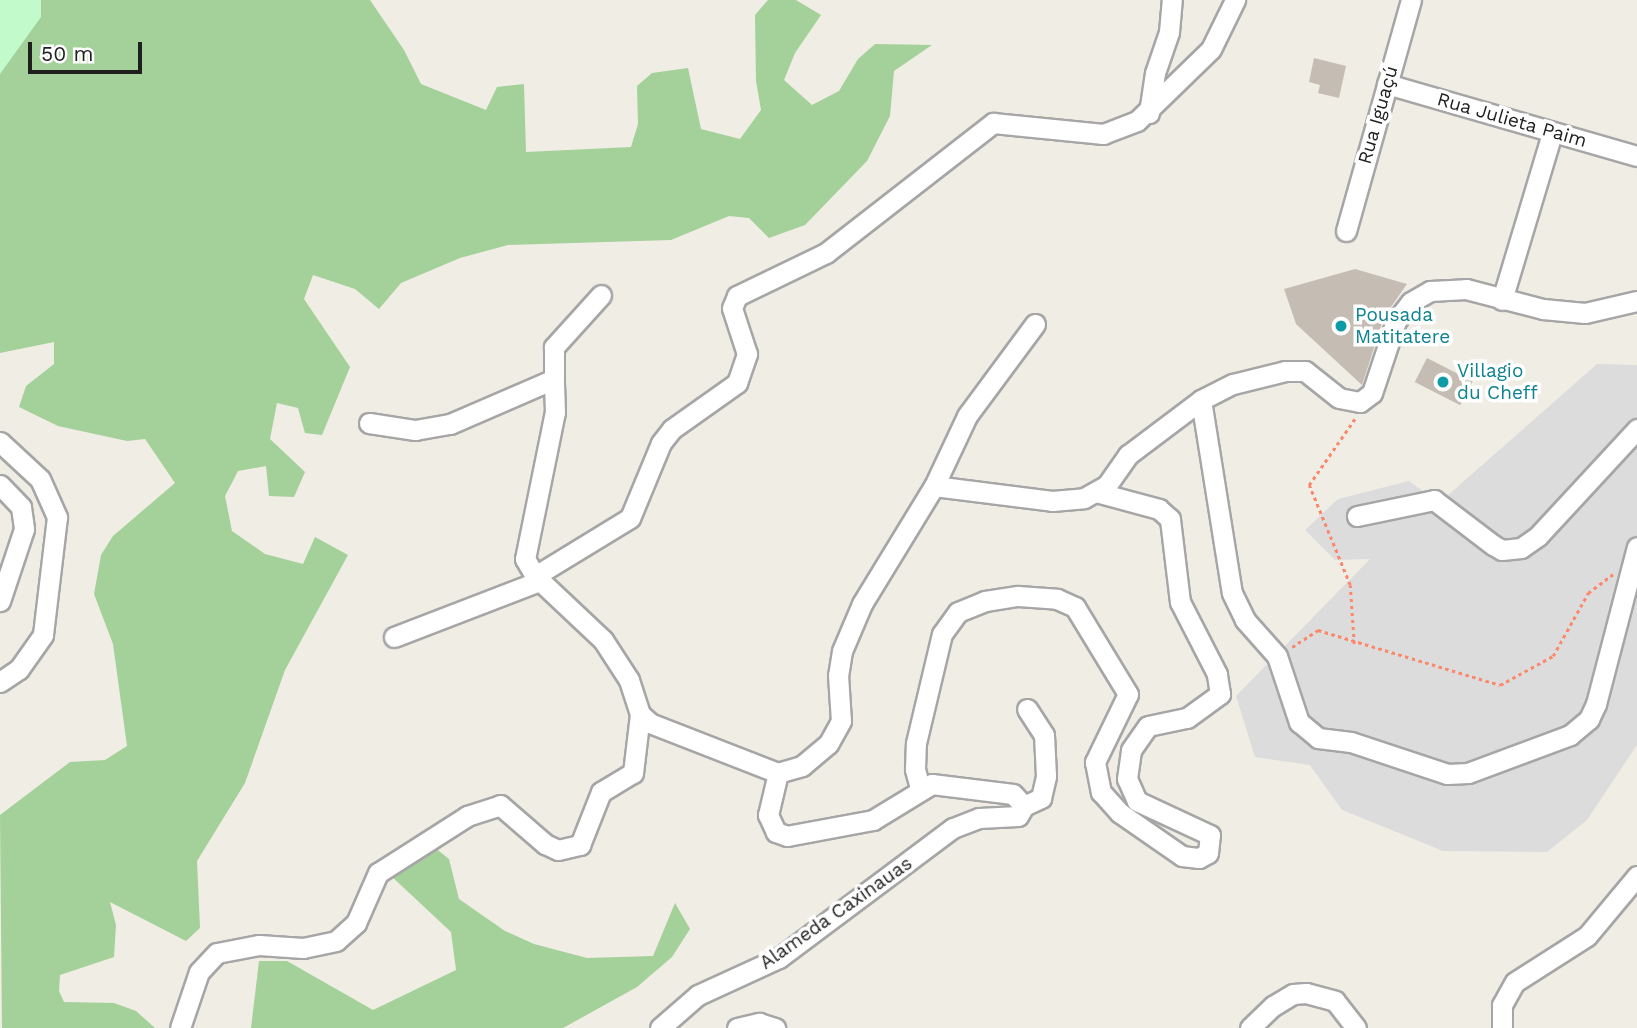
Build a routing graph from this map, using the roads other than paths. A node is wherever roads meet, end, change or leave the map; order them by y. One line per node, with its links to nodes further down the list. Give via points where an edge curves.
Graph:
1 (1172, 0): 5 (street)
2 (1236, 0): 5 (street, via 1211,49)
3 (1411, 0): 4 (street, Rua Iguaçú)
4 (1387, 83): 6 (street, Rua Julieta Paim); 8 (street, Rua Iguaçú)
5 (1149, 113): 23 (street, via 1102,134 993,124 826,253 737,296 732,308 747,354 737,383 671,429 630,519)
6 (1552, 133): 7 (street, Rua Julieta Paim); 10 (street)
7 (1637, 156)
8 (1346, 231)
9 (601, 295): 13 (street, via 554,347)
10 (1502, 300): 11 (street, via 1585,313); 14 (street, via 1448,288 1430,291 1412,303 1396,321 1372,393 1360,402 1339,398 1305,371 1284,371 1233,384)
11 (1637, 301)
12 (1035, 324): 19 (street, via 967,416)
13 (554, 379): 15 (street, via 450,424 415,430); 23 (street, via 555,412 525,559)
14 (1201, 400): 20 (street, via 1128,455 1113,479); 22 (street, via 1233,593 1245,620 1277,656 1294,713 1311,735 1447,774 1468,773 1553,744 1589,719 1611,661)
15 (369, 424)
16 (1637, 429): 21 (street, via 1538,536 1521,548 1502,550 1434,500)
17 (0, 442): 26 (street, via 40,480 57,517 50,608 43,635 19,669)
18 (0, 485): 24 (street, via 21,507 24,529)
19 (934, 486): 20 (street, via 1052,501); 29 (street, via 849,631 838,675 841,721 836,732 802,766)
20 (1096, 492): 30 (street, via 1159,509 1170,519 1180,602 1217,674 1220,694 1187,718 1148,726 1130,750 1127,779 1137,801 1210,835 1208,853 1199,858 1182,856 1120,813 1101,792 1096,762 1128,694 1075,607 1057,599 1018,596 985,601 958,612 942,634 916,743)
21 (1357, 516)
22 (1635, 553)
23 (537, 579): 25 (street); 28 (street, via 603,640 629,680)
24 (0, 601)
25 (394, 637)
26 (0, 681)
27 (1027, 709): 31 (street, via 1044,735 1046,776 1041,797)
28 (640, 714): 29 (street, via 668,734); 33 (street, via 634,773 601,792 580,845 558,850 545,844 500,805 467,816 378,873 356,923 336,941 303,948 259,945 217,953 200,972)
29 (778, 773): 30 (street, via 768,815 776,832 787,836 873,820)
30 (920, 788): 31 (street, via 932,784 1013,794)
31 (1021, 811): 34 (street, Alameda Caxinauas, via 953,828 779,958 698,995)
32 (1637, 876): 39 (street, via 1587,936 1515,982 1502,1005)
33 (180, 1028)
34 (660, 1028)
35 (737, 1028): 36 (street, via 759,1023)
36 (775, 1028)
37 (1250, 1028): 38 (street, via 1273,1006 1293,994 1306,993 1335,1001)
38 (1356, 1028)
39 (1502, 1028)

